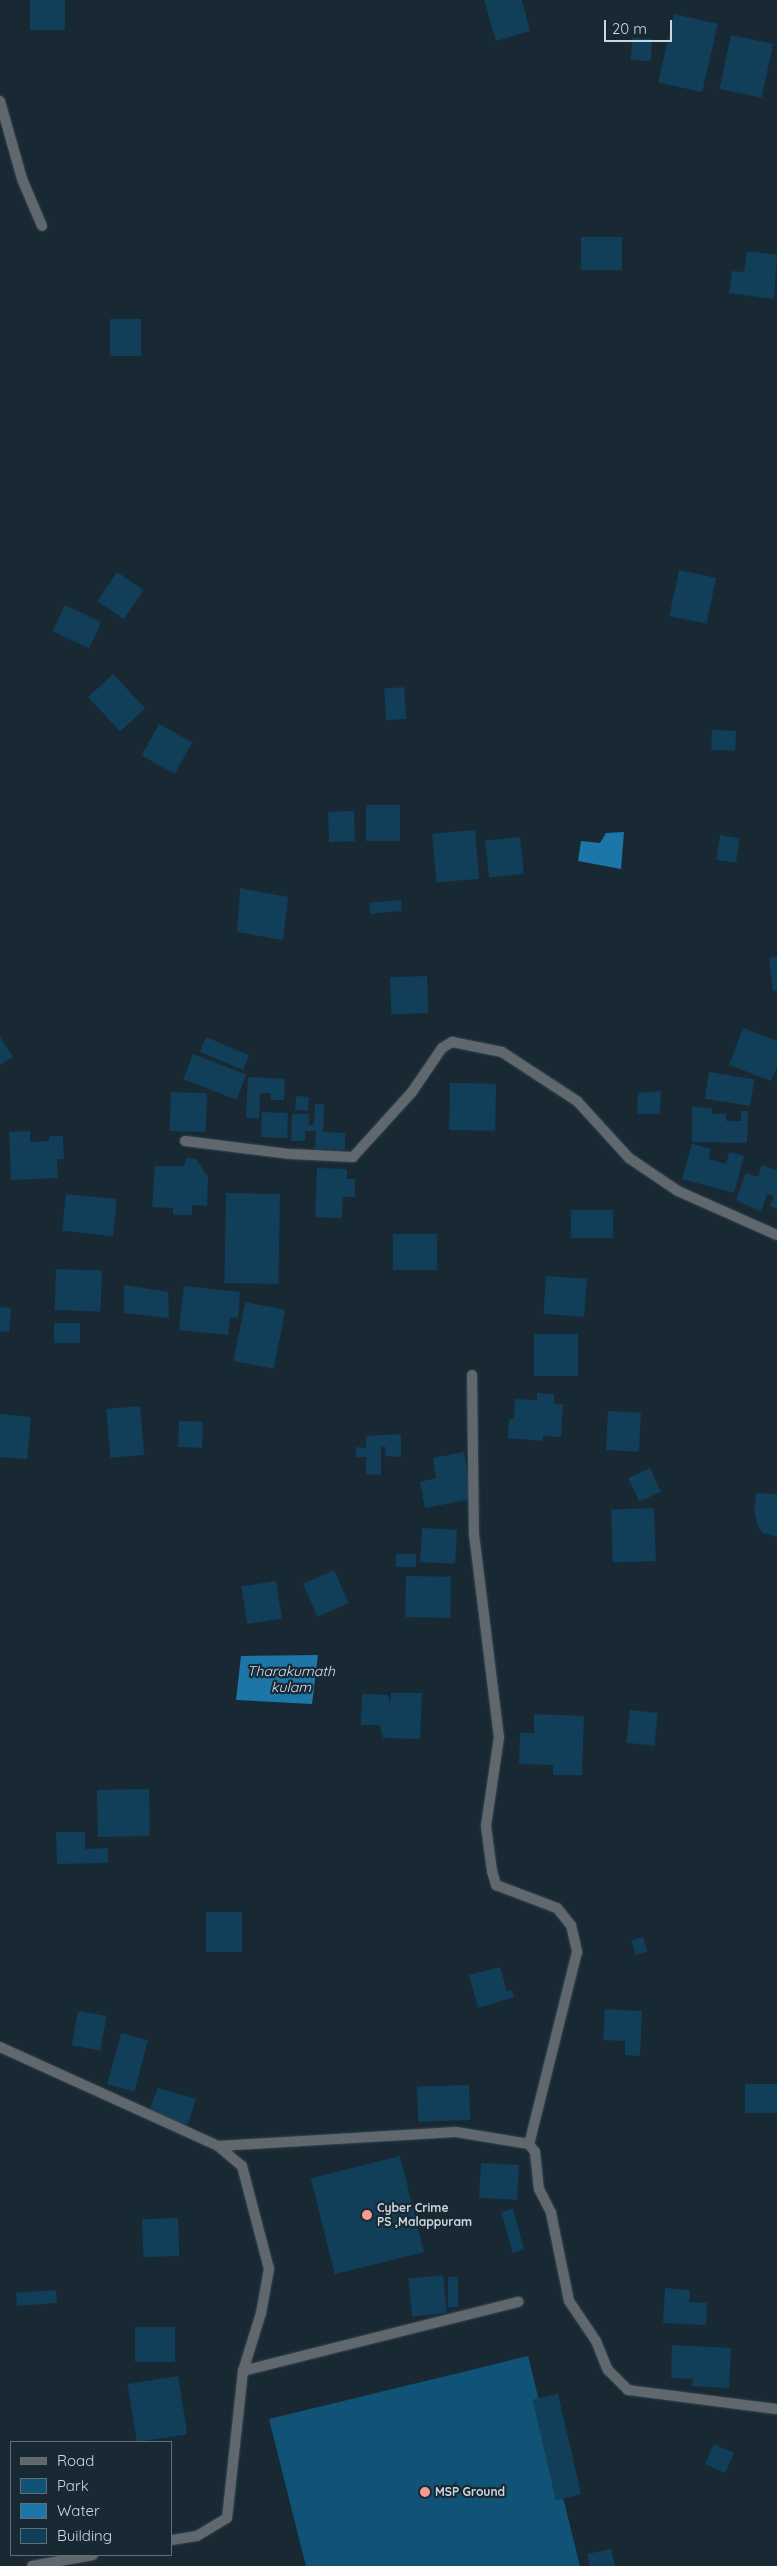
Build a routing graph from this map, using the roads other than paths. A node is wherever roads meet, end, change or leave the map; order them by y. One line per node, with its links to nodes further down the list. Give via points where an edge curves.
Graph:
1 (0, 101): 2 (street, via 22,179)
2 (42, 226)
3 (184, 1141): 4 (street, via 290,1154 353,1157 412,1092 442,1048 452,1042 502,1052 577,1101 637,1163 678,1191)
4 (777, 1235)
5 (472, 1375): 7 (street, via 474,1534 499,1737 486,1826 492,1871 496,1885 557,1908 571,1925 577,1952)
6 (0, 2047): 8 (street)
7 (529, 2144): 8 (street, via 456,2132); 11 (street, via 535,2152 539,2189 551,2213 569,2301 596,2341 608,2370 628,2390)
8 (218, 2146): 10 (street, via 242,2166 269,2270 261,2313)
9 (518, 2302): 10 (street)
10 (243, 2371): 12 (street, via 227,2518 198,2536)
11 (777, 2409)
12 (172, 2540)
13 (87, 2556): 14 (street)
14 (32, 2566)

